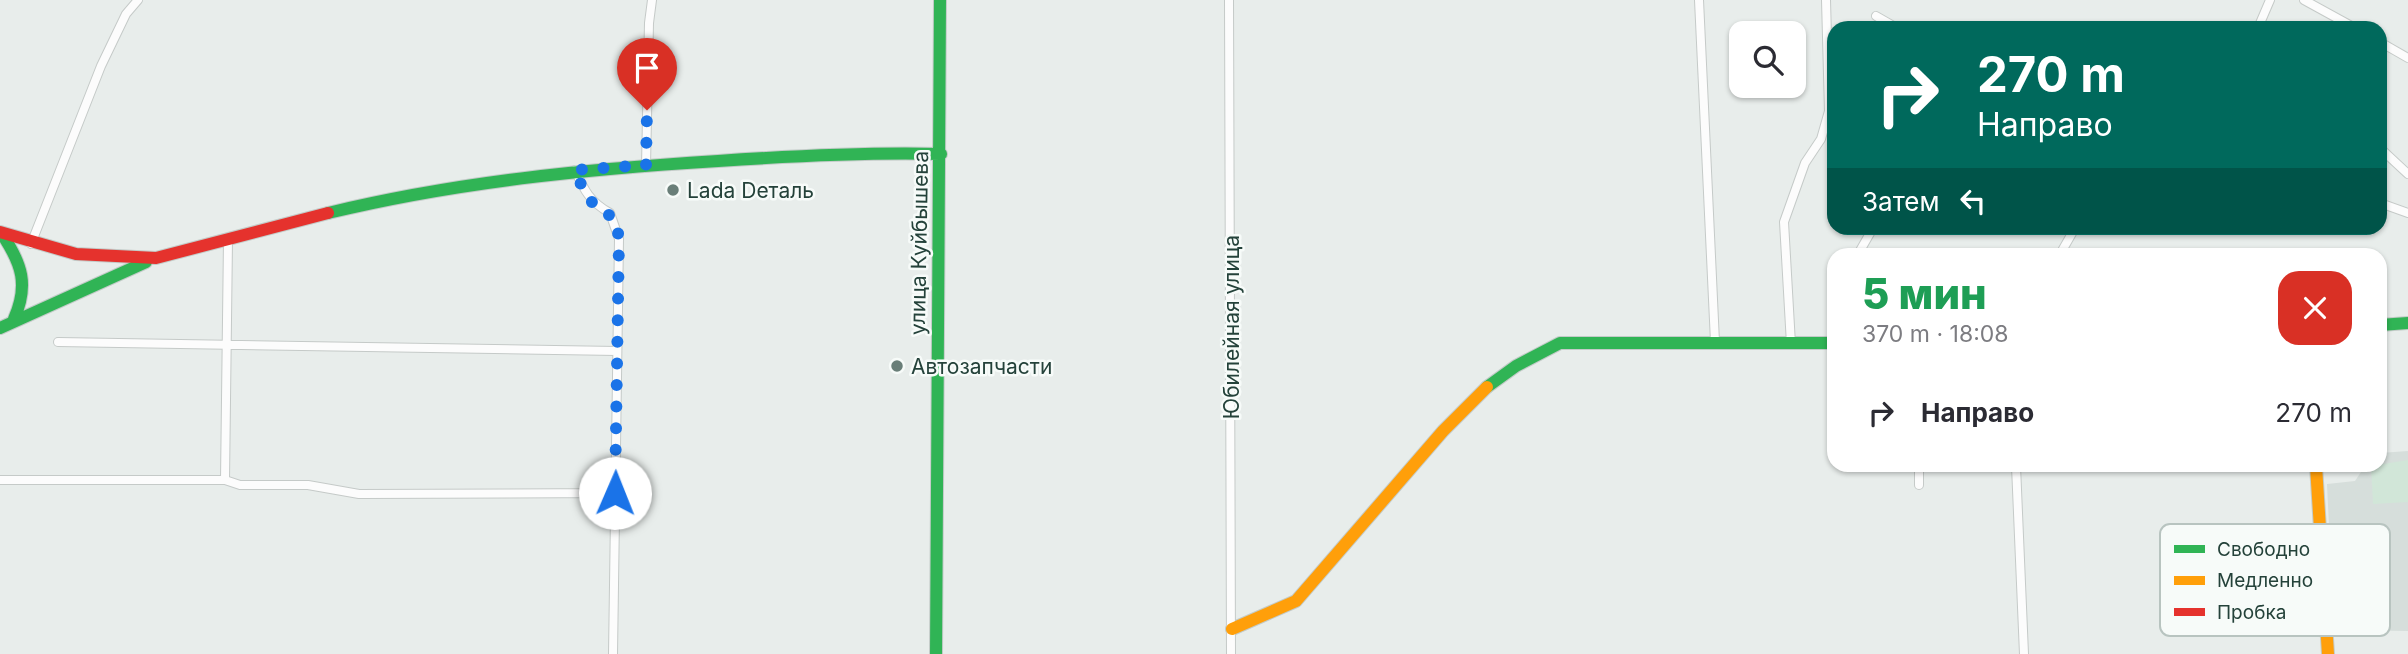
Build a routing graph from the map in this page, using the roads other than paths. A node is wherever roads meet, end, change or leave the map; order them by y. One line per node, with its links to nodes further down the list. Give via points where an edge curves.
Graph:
1 (127, 0): 10 (street)
2 (138, 0): 10 (street)
3 (652, 0): 21 (street)
4 (940, 0): 19 (main road, улица Куйбышева)
5 (1229, 0): 48 (street, Юбилейная улица)
6 (1699, 0): 35 (street)
7 (1826, 0): 15 (street)
8 (2270, 0): 13 (street)
9 (2304, 0): 14 (street)
10 (126, 14): 28 (street)
11 (1876, 16): 12 (street)
12 (1885, 21)
13 (2261, 21)
14 (2342, 21)
15 (1827, 37)
16 (2387, 46): 17 (street)
17 (2408, 58)
18 (1827, 118): 38 (street, via 1784,222)
19 (941, 154): 21 (main road, via 891,152); 51 (main road, улица Куйбышева)
20 (2387, 154): 23 (street)
21 (646, 165): 22 (main road)
22 (575, 170): 27 (main road, via 390,199); 39 (street, via 587,195 610,213 617,226)
23 (2408, 174)
24 (2387, 206): 25 (street)
25 (2408, 213)
26 (1, 233): 28 (main road); 30 (main road, via 17,256 25,283 24,299)
27 (228, 240): 29 (main road); 37 (street)
28 (30, 244): 29 (main road, via 96,259)
29 (156, 258): 30 (main road)
30 (14, 319): 33 (main road)
31 (2408, 323): 32 (main road)
32 (2387, 324)
33 (0, 328)
34 (58, 342): 37 (street)
35 (1715, 342): 38 (main road); 48 (main road, via 1560,343 1516,366 1443,431 1296,601)
36 (1827, 343): 38 (main road)
37 (227, 344): 39 (street); 44 (street)
38 (1791, 344)
39 (617, 351): 46 (street)
40 (1919, 472): 45 (street)
41 (2016, 472): 53 (street)
42 (2316, 472): 47 (main road)
43 (0, 480): 44 (street)
44 (225, 480): 46 (street, via 240,485 308,485 359,494)
45 (1919, 485)
46 (615, 493): 50 (street)
47 (2320, 524)
48 (1232, 629): 52 (street, Юбилейная улица)
49 (2327, 636): 54 (main road)
50 (614, 654)
51 (936, 654)
52 (1231, 654)
53 (2024, 654)
54 (2328, 654)

